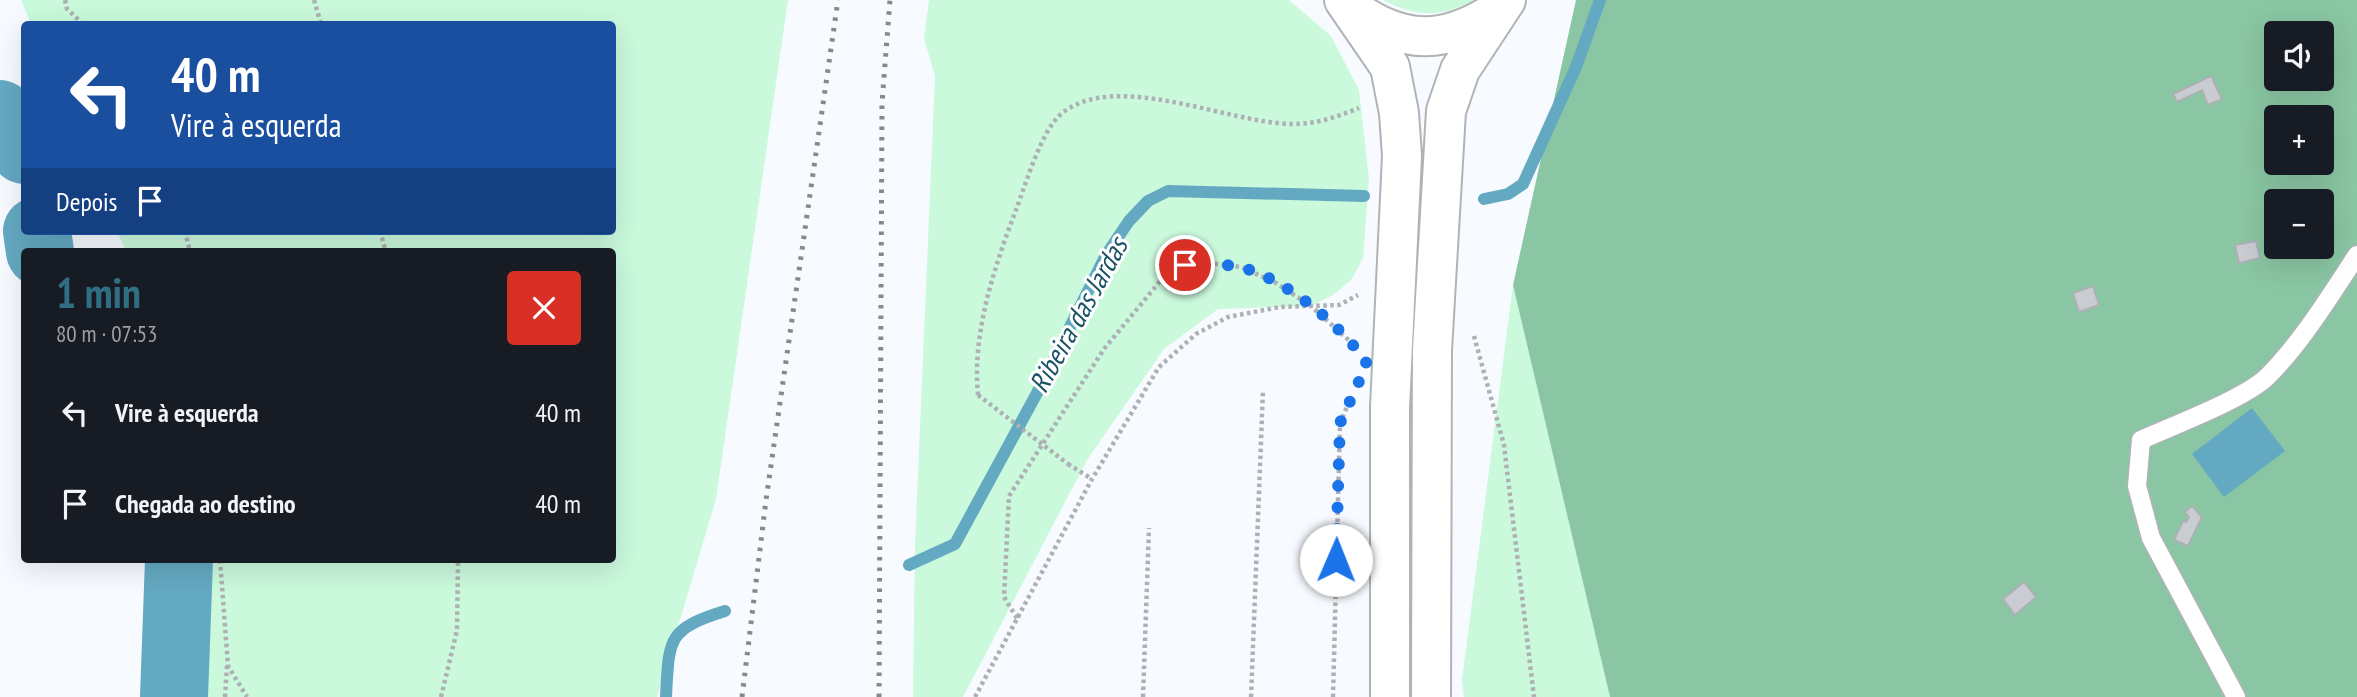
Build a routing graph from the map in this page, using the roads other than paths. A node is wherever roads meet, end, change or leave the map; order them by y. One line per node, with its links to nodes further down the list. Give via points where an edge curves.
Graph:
1 (1347, 4): 2 (main road, via 1377,26 1407,36 1440,36 1471,28); 4 (main road, via 1390,67 1402,156 1390,407)
2 (1502, 5): 5 (main road, via 1460,70 1446,111 1432,350)
3 (2357, 255): 6 (lane, via 2266,378 2141,440 2137,486 2151,538)
4 (1390, 697)
5 (1431, 697)
6 (2236, 697)

